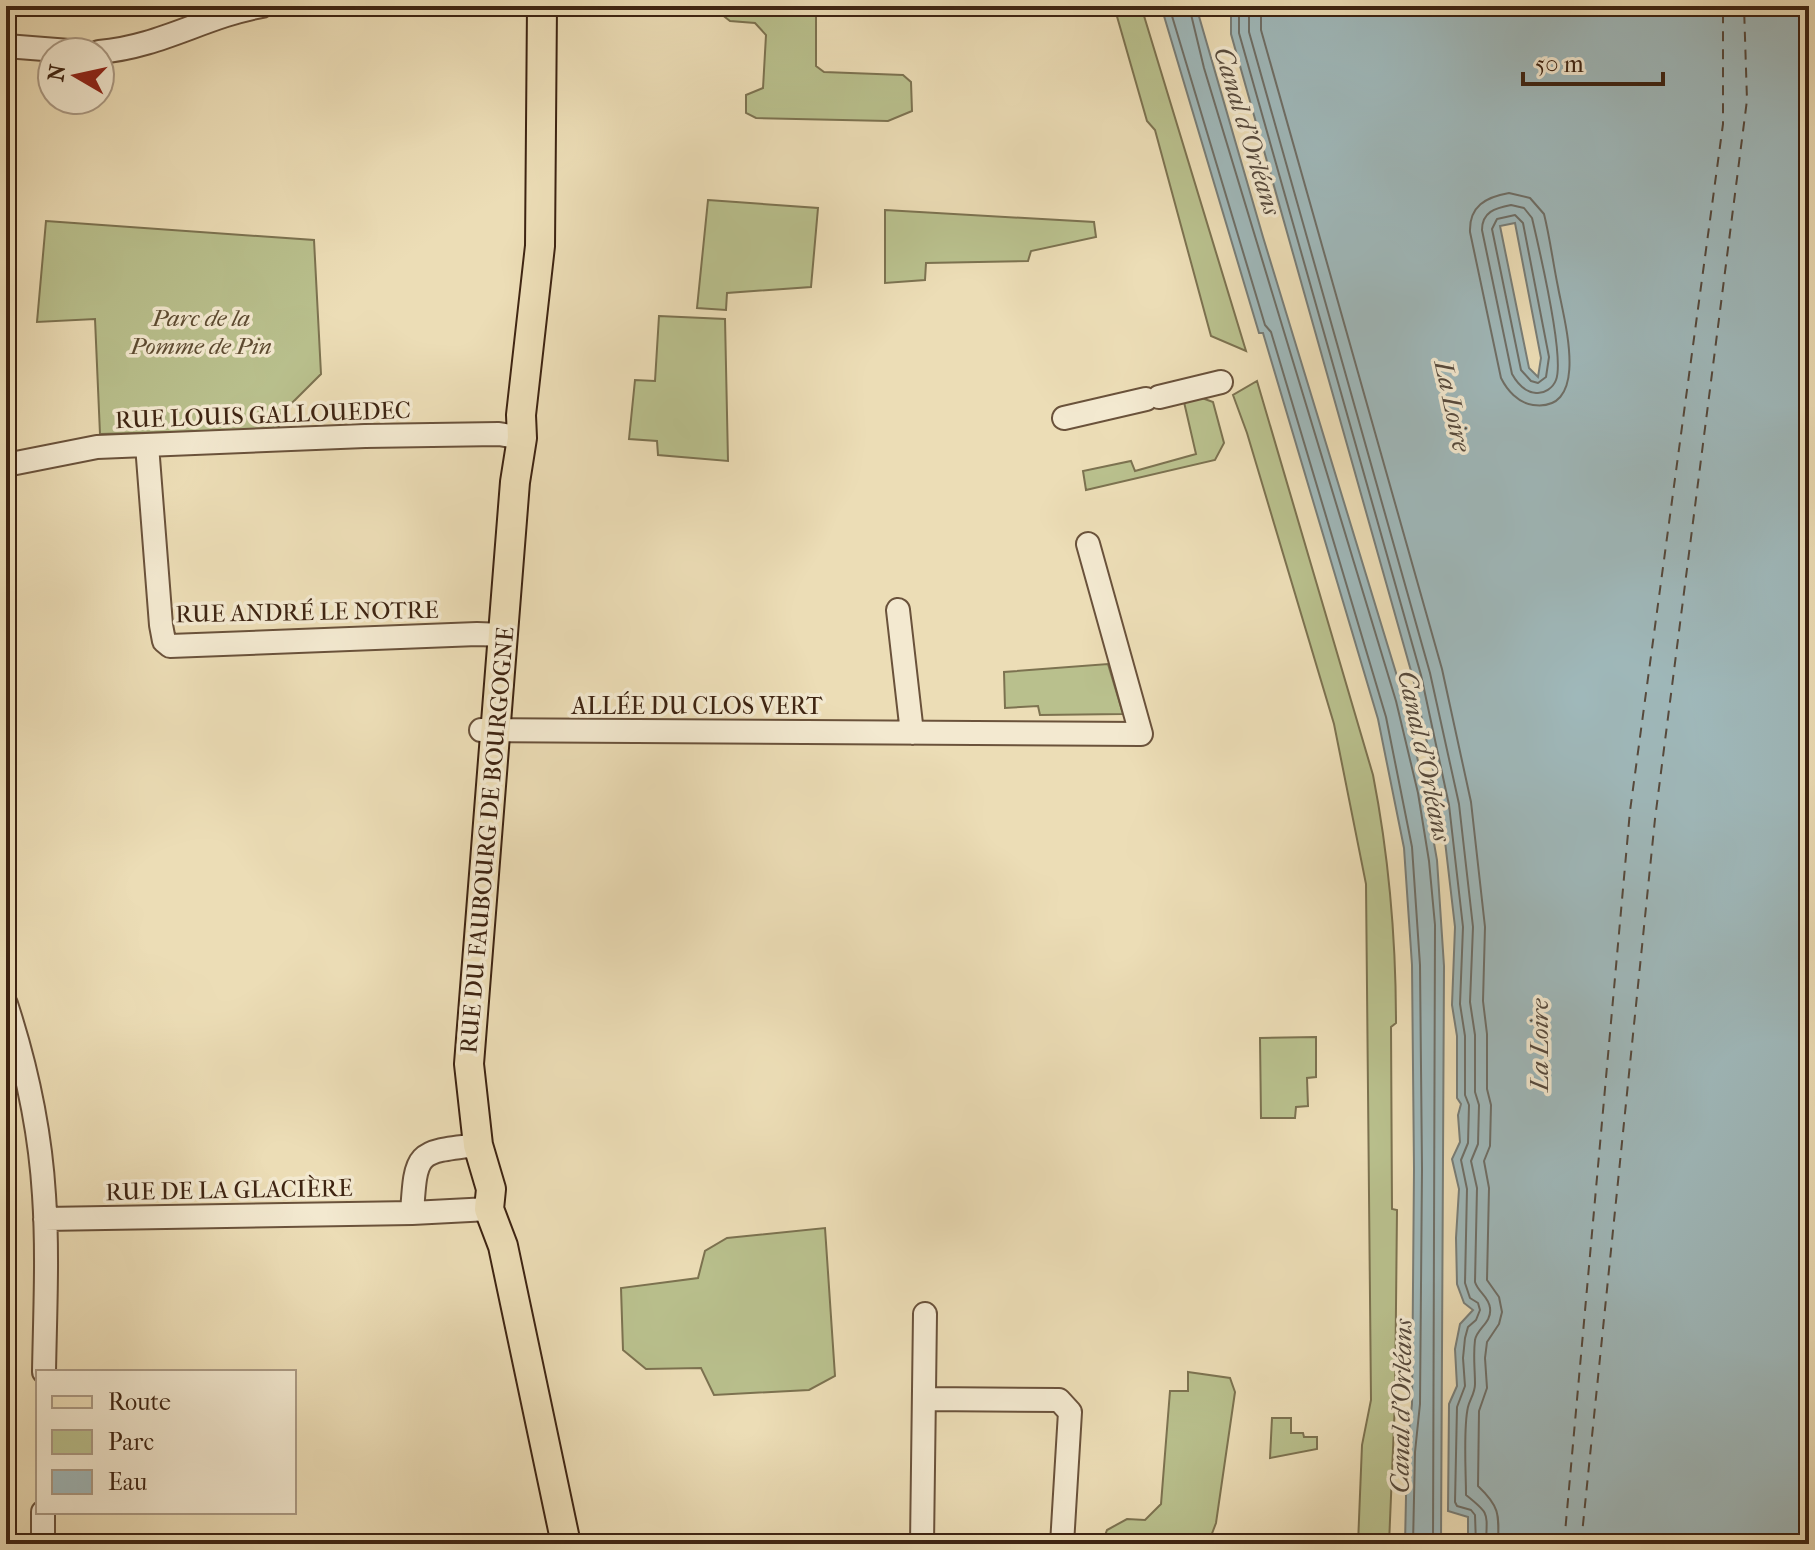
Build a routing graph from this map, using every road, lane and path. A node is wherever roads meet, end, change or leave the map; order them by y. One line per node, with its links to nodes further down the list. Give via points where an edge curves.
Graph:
1 (262, 6): 5 (street, via 143,46)
2 (542, 6): 8 (main road, RUE DU FAUBOURG DE BOURGOGNE, via 540,246)
3 (6, 46): 4 (street)
4 (36, 48)
5 (116, 50)
6 (1221, 382): 7 (street)
7 (1064, 418)
8 (518, 430): 9 (street, RUE LOUIS GALLOUEDEC); 13 (main road, RUE DU FAUBOURG DE BOURGOGNE)
9 (147, 445): 10 (street, RUE LOUIS GALLOUEDEC, via 97,447); 13 (street, RUE ANDRÉ LE NOTRE, via 161,625 170,646)
10 (6, 465)
11 (1088, 544): 15 (street, ALLÉE DU CLOS VERT, via 1141,734)
12 (898, 610): 15 (street)
13 (497, 635): 14 (main road, RUE DU FAUBOURG DE BOURGOGNE)
14 (489, 731): 15 (street, ALLÉE DU CLOS VERT); 17 (main road, RUE DU FAUBOURG DE BOURGOGNE, via 469,1064)
15 (912, 733)
16 (6, 1004): 20 (street, via 38,1135)
17 (473, 1145): 18 (main road, RUE DU FAUBOURG DE BOURGOGNE, via 491,1189); 19 (street, via 431,1151 419,1161)
18 (485, 1209): 19 (street, RUE DE LA GLACIÈRE); 26 (main road, RUE DU FAUBOURG DE BOURGOGNE, via 503,1246); 26 (main road, RUE DU FAUBOURG DE BOURGOGNE, via 552,1522)
19 (412, 1213): 20 (street, RUE DE LA GLACIÈRE)
20 (45, 1219): 22 (street)
21 (925, 1314): 23 (street)
22 (44, 1370)
23 (924, 1399): 27 (street); 28 (street, via 1059,1400 1070,1412)
24 (43, 1514): 25 (street)
25 (43, 1544)
26 (565, 1544)
27 (922, 1544)
28 (1062, 1544)

